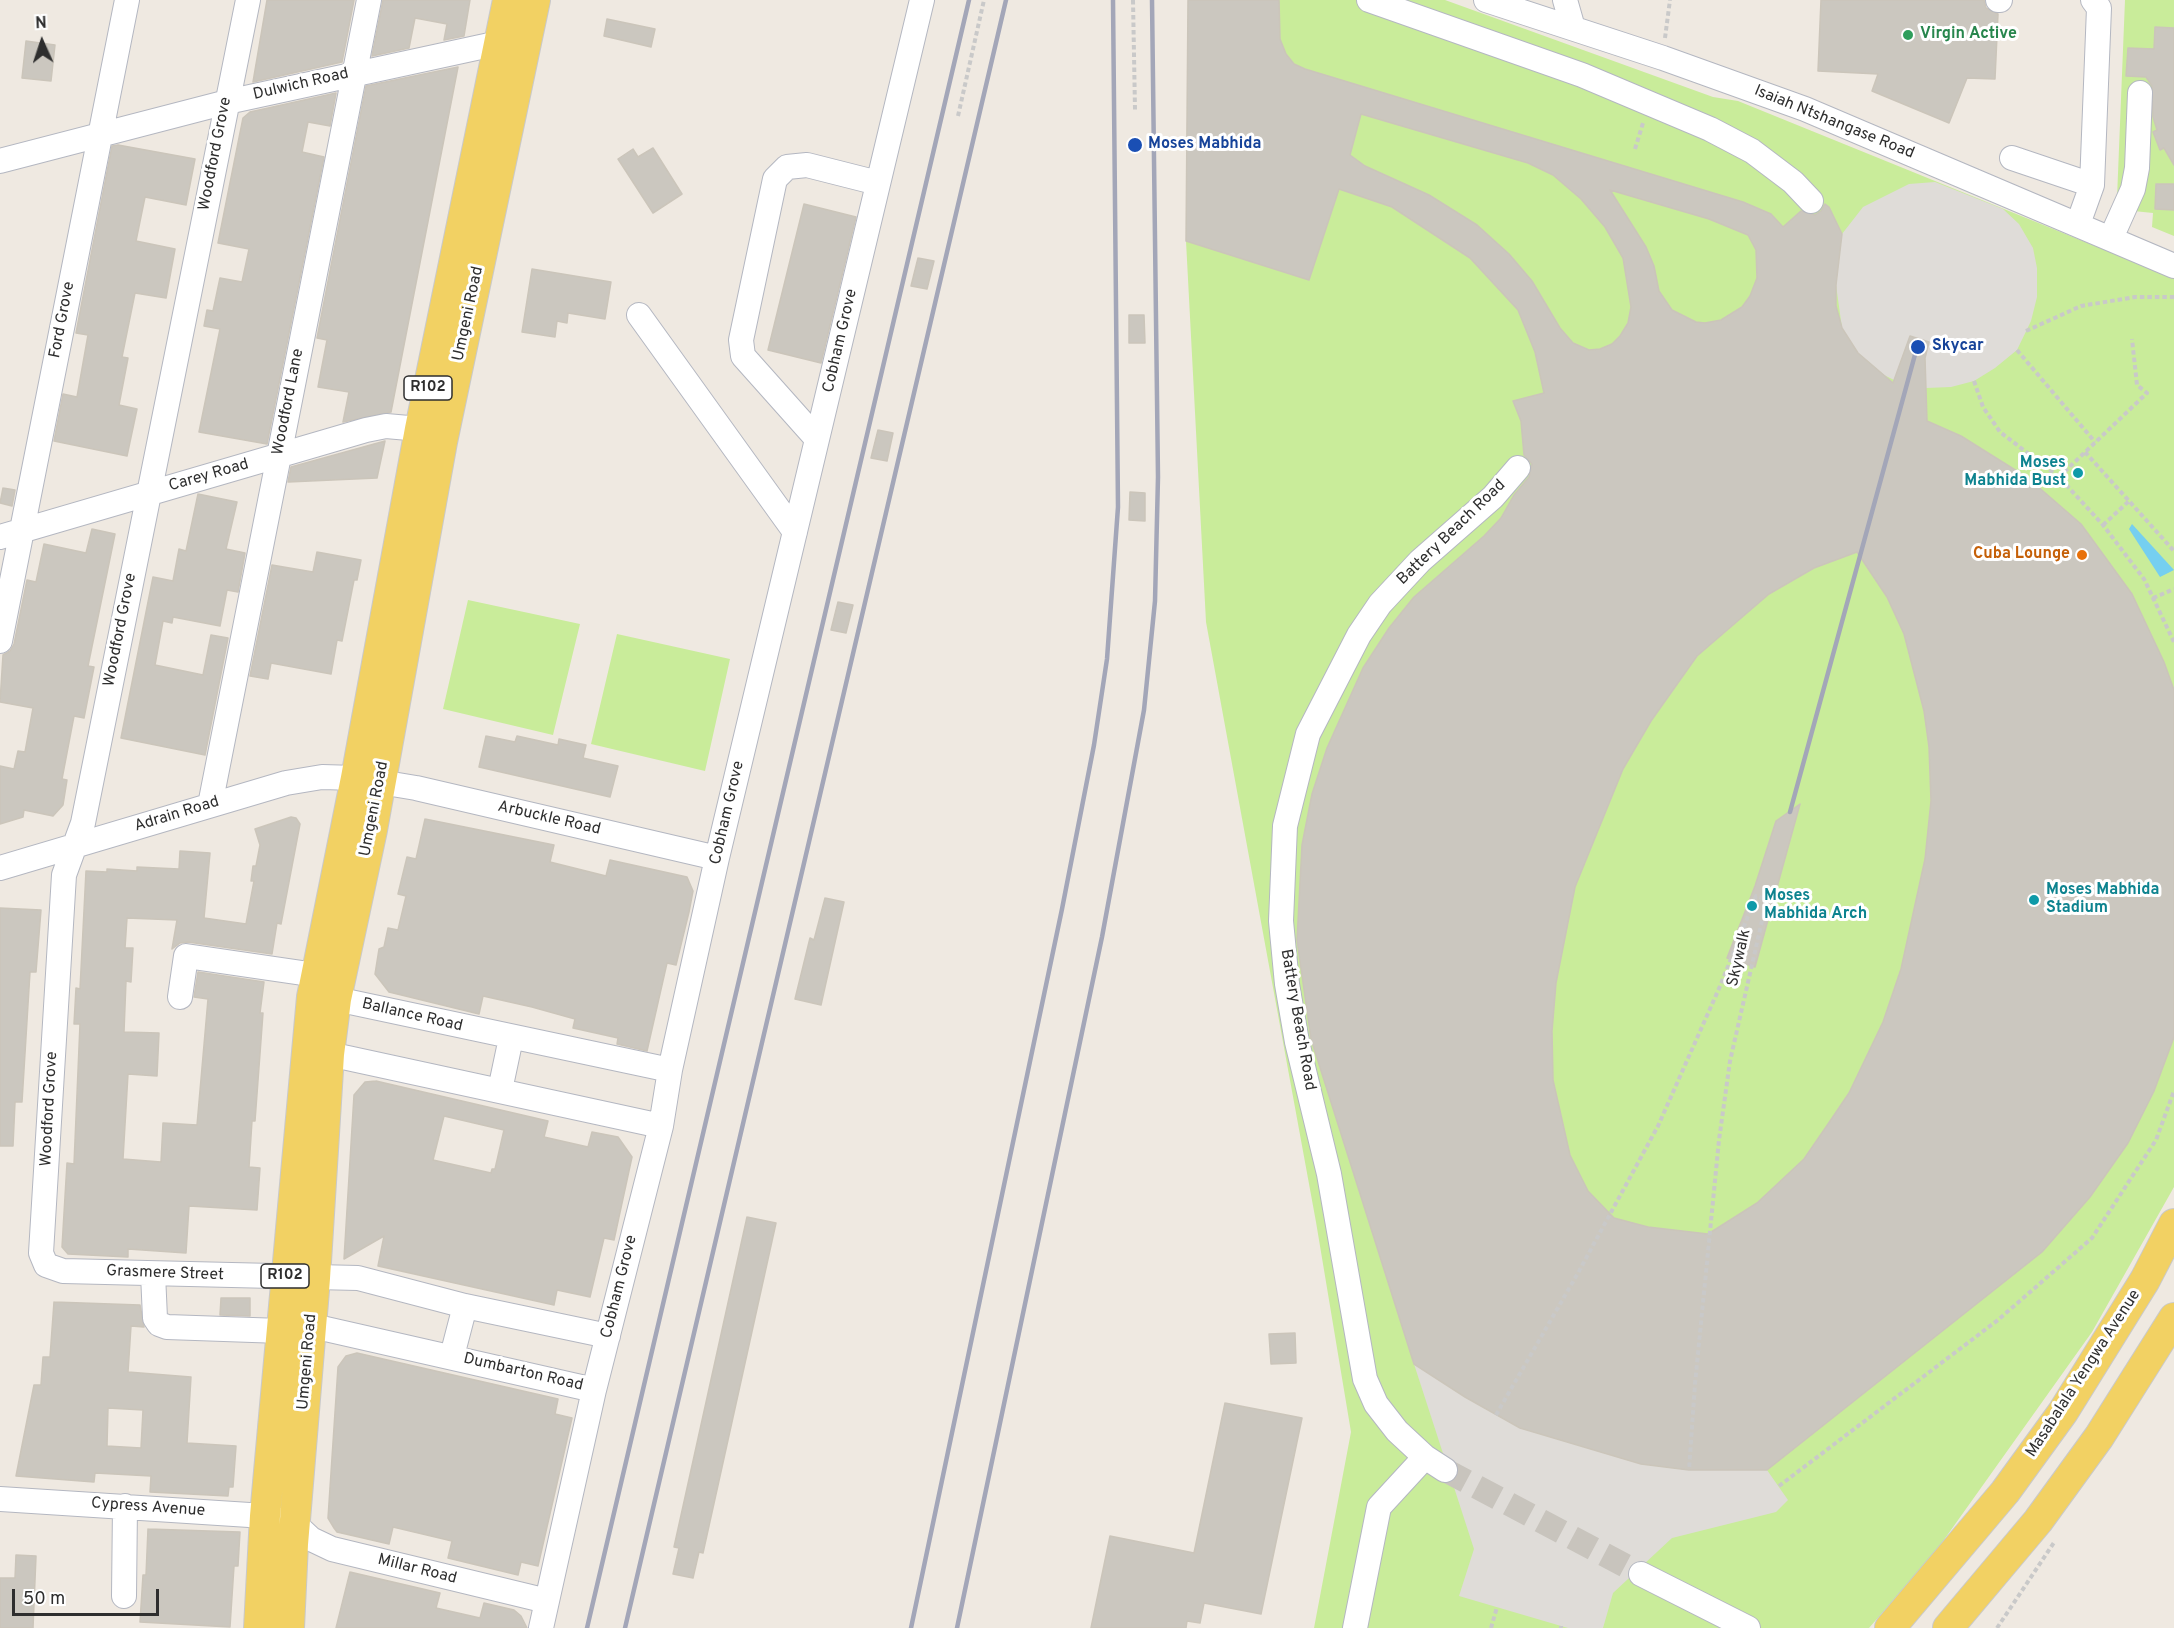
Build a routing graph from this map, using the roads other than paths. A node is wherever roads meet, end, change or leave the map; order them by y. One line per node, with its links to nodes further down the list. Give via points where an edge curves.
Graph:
1 (127, 0): 16 (street, Ford Grove)
2 (248, 0): 15 (street, Woodford Grove)
3 (369, 0): 13 (street, Woodford Lane)
4 (507, 0): 12 (main road, Umgeni Road / R102)
5 (535, 0): 34 (main road, Umgeni Road / R102)
6 (922, 0): 19 (street, Cobham Grove)
7 (1369, 0): 21 (street, via 1582,75 1710,129 1752,151)
8 (1486, 0): 11 (street, Isaiah Ntshangase Road)
9 (1565, 0): 11 (street)
10 (2096, 4): 20 (street)
11 (1573, 28): 22 (street, Isaiah Ntshangase Road, via 1805,109)
12 (499, 42): 13 (street, Dulwich Road); 26 (main road, Umgeni Road / R102)
13 (355, 73): 15 (street, Dulwich Road); 28 (street, Woodford Lane)
14 (2140, 93): 23 (street, via 2135,178)
15 (227, 102): 16 (street, Dulwich Road); 30 (street, Woodford Grove)
16 (100, 133): 18 (street, Dulwich Road); 32 (street, Ford Grove)
17 (2012, 158): 20 (street)
18 (0, 161)
19 (878, 183): 27 (street, Cobham Grove); 27 (street, via 807,165 787,167 774,179 741,340 742,357)
20 (2092, 185): 22 (street)
21 (1811, 201)
22 (2078, 224): 23 (street, Isaiah Ntshangase Road)
23 (2111, 238): 24 (street, Isaiah Ntshangase Road)
24 (2174, 266)
25 (639, 315): 31 (street)
26 (420, 429): 28 (street, Carey Road, via 386,426); 34 (main road, Umgeni Road / R102)
27 (817, 440): 31 (street, Cobham Grove)
28 (278, 455): 30 (street, Carey Road); 35 (street, Woodford Lane)
29 (1518, 468): 68 (street, Battery Beach Road, via 1493,497 1420,561 1380,604 1359,635 1308,734 1285,826 1281,921 1287,984 1331,1186 1365,1379 1376,1404 1397,1431 1435,1463 1379,1507)
30 (148, 494): 32 (street, Carey Road); 36 (street, Woodford Grove, via 83,823)
31 (795, 532): 37 (street, Cobham Grove)
32 (11, 533): 33 (street, Ford Grove)
33 (0, 641)
34 (368, 780): 35 (street, Adrain Road, via 322,777); 37 (street, Arbuckle Road); 39 (main road, Umgeni Road / R102)
35 (210, 805): 36 (street, Adrain Road)
36 (74, 847): 38 (street, Adrain Road); 47 (street, Woodford Grove, via 64,875 41,1253)
37 (717, 858): 43 (street, Cobham Grove)
38 (0, 868)
39 (321, 990): 40 (street, Ballance Road, via 186,956); 41 (street, Ballance Road); 42 (main road, Umgeni Road / R102)
40 (180, 997)
41 (511, 1038): 43 (street, Ballance Road); 44 (street)
42 (317, 1053): 44 (street); 49 (main road, Umgeni Road / R102); 50 (main road, Umgeni Road / R102)
43 (670, 1070): 45 (street, Cobham Grove)
44 (500, 1090): 45 (street)
45 (661, 1126): 54 (street, Cobham Grove)
46 (2174, 1224): 70 (main road, Masabalala Yengwa Avenue, via 2145,1280 2063,1412 2004,1492)
47 (46, 1265): 48 (street, Grasmere Street, via 63,1271)
48 (153, 1274): 49 (street, Grasmere Street); 53 (street, Dumbarton Road, via 155,1318 159,1324)
49 (285, 1278): 50 (street, Grasmere Street); 53 (main road, Umgeni Road / R102)
50 (315, 1278): 51 (street, via 358,1278); 53 (main road, Umgeni Road / R102)
51 (465, 1306): 54 (street); 55 (street, Dumbarton Road)
52 (2174, 1318): 60 (main road, via 2099,1437)
53 (291, 1325): 55 (street, Dumbarton Road); 59 (main road, Umgeni Road / R102); 61 (main road, Umgeni Road / R102)
54 (608, 1336): 56 (street, Cobham Grove)
55 (453, 1356): 56 (street, Dumbarton Road)
56 (594, 1390): 64 (street, Cobham Grove)
57 (0, 1499): 58 (street, Cypress Avenue)
58 (125, 1506): 59 (street, Cypress Avenue); 63 (street)
59 (265, 1516): 61 (street, Cypress Avenue); 65 (main road, Umgeni Road / R102)
60 (2038, 1521): 71 (main road); 72 (main road, via 1982,1613)
61 (295, 1524): 64 (street, Millar Road, via 311,1539 332,1549); 66 (main road, Umgeni Road / R102)
62 (1641, 1574): 69 (street)
63 (124, 1596)
64 (547, 1601): 67 (street, Cobham Grove)
65 (259, 1628)
66 (289, 1628)
67 (541, 1628)
68 (1355, 1628)
69 (1748, 1628)
70 (1890, 1628)
71 (1948, 1628)
72 (1977, 1628)

